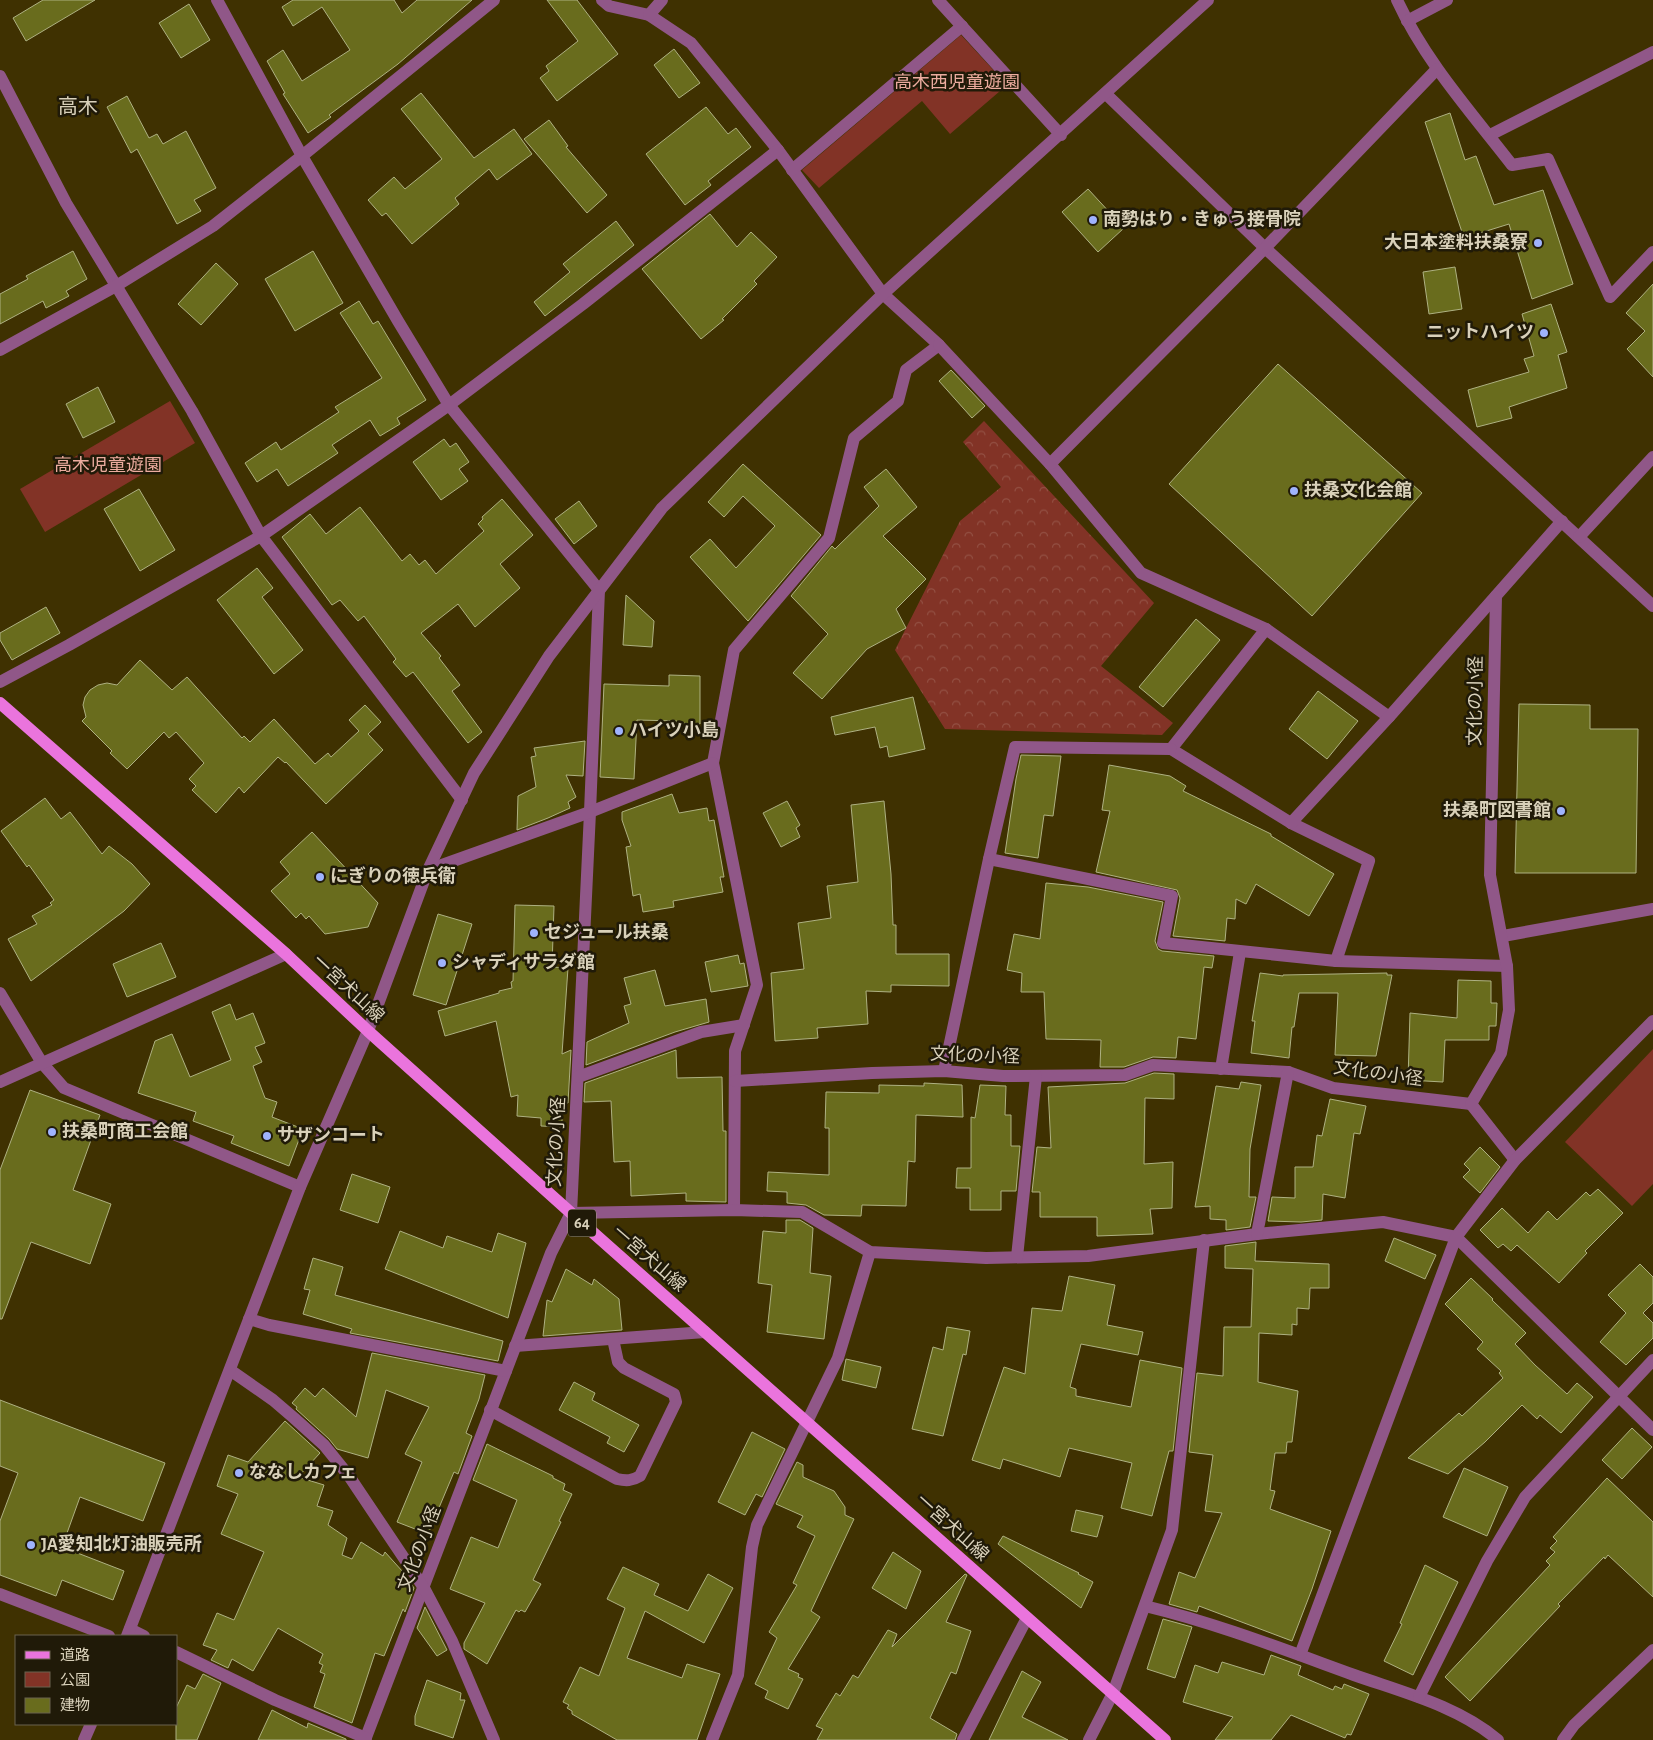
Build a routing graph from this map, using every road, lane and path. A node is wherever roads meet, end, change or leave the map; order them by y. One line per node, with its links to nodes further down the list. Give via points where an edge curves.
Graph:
1 (217, 0): 19 (street)
2 (494, 0): 19 (street)
3 (602, 0): 9 (street, via 609,6)
4 (662, 0): 9 (street)
5 (938, 0): 11 (street)
6 (1208, 0): 15 (street)
7 (1397, 0): 10 (street)
8 (1447, 0): 10 (street)
9 (649, 15): 18 (street, via 691,43)
10 (1407, 21): 13 (street)
11 (962, 26): 16 (street); 20 (street)
12 (1653, 52): 17 (street)
13 (1437, 70): 17 (street); 21 (street)
14 (0, 76): 23 (street, via 66,203)
15 (1106, 94): 16 (street); 21 (street)
16 (1061, 135): 24 (street)
17 (1490, 136): 22 (street, via 1512,165 1548,159 1610,296)
18 (778, 150): 20 (street); 27 (street)
19 (302, 156): 23 (street, via 213,226); 27 (street)
20 (792, 170): 24 (street)
21 (1265, 248): 29 (street); 30 (street)
22 (1653, 252)
23 (116, 286): 26 (street); 31 (street, via 192,412)
24 (884, 294): 25 (street); 33 (street, via 662,508)
25 (939, 345): 29 (street); 41 (street, via 906,370 898,401 854,438 829,538 734,650)
26 (0, 350)
27 (449, 405): 31 (street); 33 (street)
28 (1653, 457): 32 (street)
29 (1050, 464): 36 (street, via 1141,573)
30 (1562, 521): 32 (street); 34 (street)
31 (261, 536): 37 (street); 42 (street)
32 (1579, 537): 35 (street)
33 (599, 590): 42 (street, via 549,656 474,773); 43 (street)
34 (1496, 596): 39 (street); 48 (street, 文化の小径, via 1490,874)
35 (1653, 606)
36 (1266, 629): 39 (street); 40 (street)
37 (0, 682)
38 (0, 703): 50 (main road, 一宮犬山線 / 64)
39 (1389, 717): 44 (street)
40 (1171, 749): 44 (street); 45 (street, via 1015,746)
41 (713, 763): 43 (street); 55 (street, via 757,985)
42 (462, 800): 46 (street)
43 (590, 812): 46 (street); 62 (street)
44 (1291, 824): 51 (street, via 1369,860)
45 (989, 859): 49 (street, via 1172,896 1163,943); 59 (street)
46 (428, 870): 56 (street)
47 (1653, 909): 48 (street)
48 (1503, 936): 52 (street, 文化の小径)
49 (1240, 952): 51 (street); 58 (street)
50 (286, 954): 56 (main road, 一宮犬山線 / 64); 57 (street)
51 (1336, 961): 52 (street)
52 (1507, 966): 65 (street, 文化の小径, via 1509,1010 1501,1053)
53 (0, 993): 57 (street)
54 (1653, 1021): 66 (street)
55 (744, 1025): 62 (street, 文化の小径, via 701,1032); 63 (street, via 735,1051)
56 (368, 1031): 67 (street); 69 (main road, 一宮犬山線 / 64)
57 (42, 1063): 64 (street); 67 (street, via 64,1088)
58 (1221, 1069): 60 (street, 文化の小径); 61 (street, 文化の小径, via 1153,1065 1124,1075)
59 (944, 1071): 61 (street, 文化の小径); 63 (street, 文化の小径)
60 (1288, 1072): 65 (street, 文化の小径, via 1333,1088); 70 (street)
61 (1036, 1076): 74 (street)
62 (578, 1077): 69 (street, 文化の小径)
63 (735, 1081): 68 (street)
64 (0, 1082)
65 (1472, 1104): 66 (street)
66 (1514, 1160): 71 (street)
67 (300, 1187): 75 (street)
68 (734, 1210): 69 (street); 73 (street, via 802,1212)
69 (571, 1213): 76 (main road, 一宮犬山線 / 64); 78 (street, 文化の小径, via 551,1253)
70 (1257, 1234): 71 (street, via 1383,1222); 72 (street)
71 (1456, 1237): 82 (street); 94 (street)
72 (1204, 1240): 74 (street, via 1088,1256); 88 (street, via 1172,1530)
73 (870, 1252): 74 (street); 84 (street, via 838,1358)
74 (1017, 1257)
75 (249, 1319): 80 (street); 81 (street)
76 (706, 1332): 77 (street); 84 (main road, 一宮犬山線 / 64)
77 (614, 1339): 78 (street); 83 (street, via 618,1362 674,1394 676,1402 640,1476 634,1480 618,1479)
78 (516, 1346): 81 (street, 文化の小径)
79 (1653, 1360): 82 (street)
80 (230, 1370): 86 (street, via 273,1400 324,1445 349,1476); 90 (street)
81 (506, 1371): 83 (street, 文化の小径)
82 (1619, 1396): 85 (street); 96 (street, via 1525,1496)
83 (490, 1410): 86 (street, 文化の小径)
84 (807, 1422): 89 (main road, 一宮犬山線 / 64); 101 (street, via 757,1525 738,1675)
85 (1653, 1430)
86 (424, 1588): 98 (street, 文化の小径); 100 (street, via 452,1641)
87 (0, 1594): 91 (street)
88 (1145, 1606): 94 (street, via 1186,1616); 95 (street)
89 (1028, 1618): 95 (main road, 一宮犬山線 / 64); 102 (street)
90 (129, 1633)
91 (106, 1635)
92 (1653, 1650): 106 (street, via 1574,1725)
93 (178, 1653): 98 (street)
94 (1300, 1655): 96 (street)
95 (1113, 1693): 103 (street); 104 (main road, 一宮犬山線 / 64)
96 (1419, 1697): 105 (street, via 1482,1727)
97 (91, 1725): 99 (street)
98 (366, 1739)
99 (84, 1740)
100 (494, 1740)
101 (712, 1740)
102 (962, 1740)
103 (1089, 1740)
104 (1165, 1740)
105 (1498, 1740)
106 (1563, 1740)

